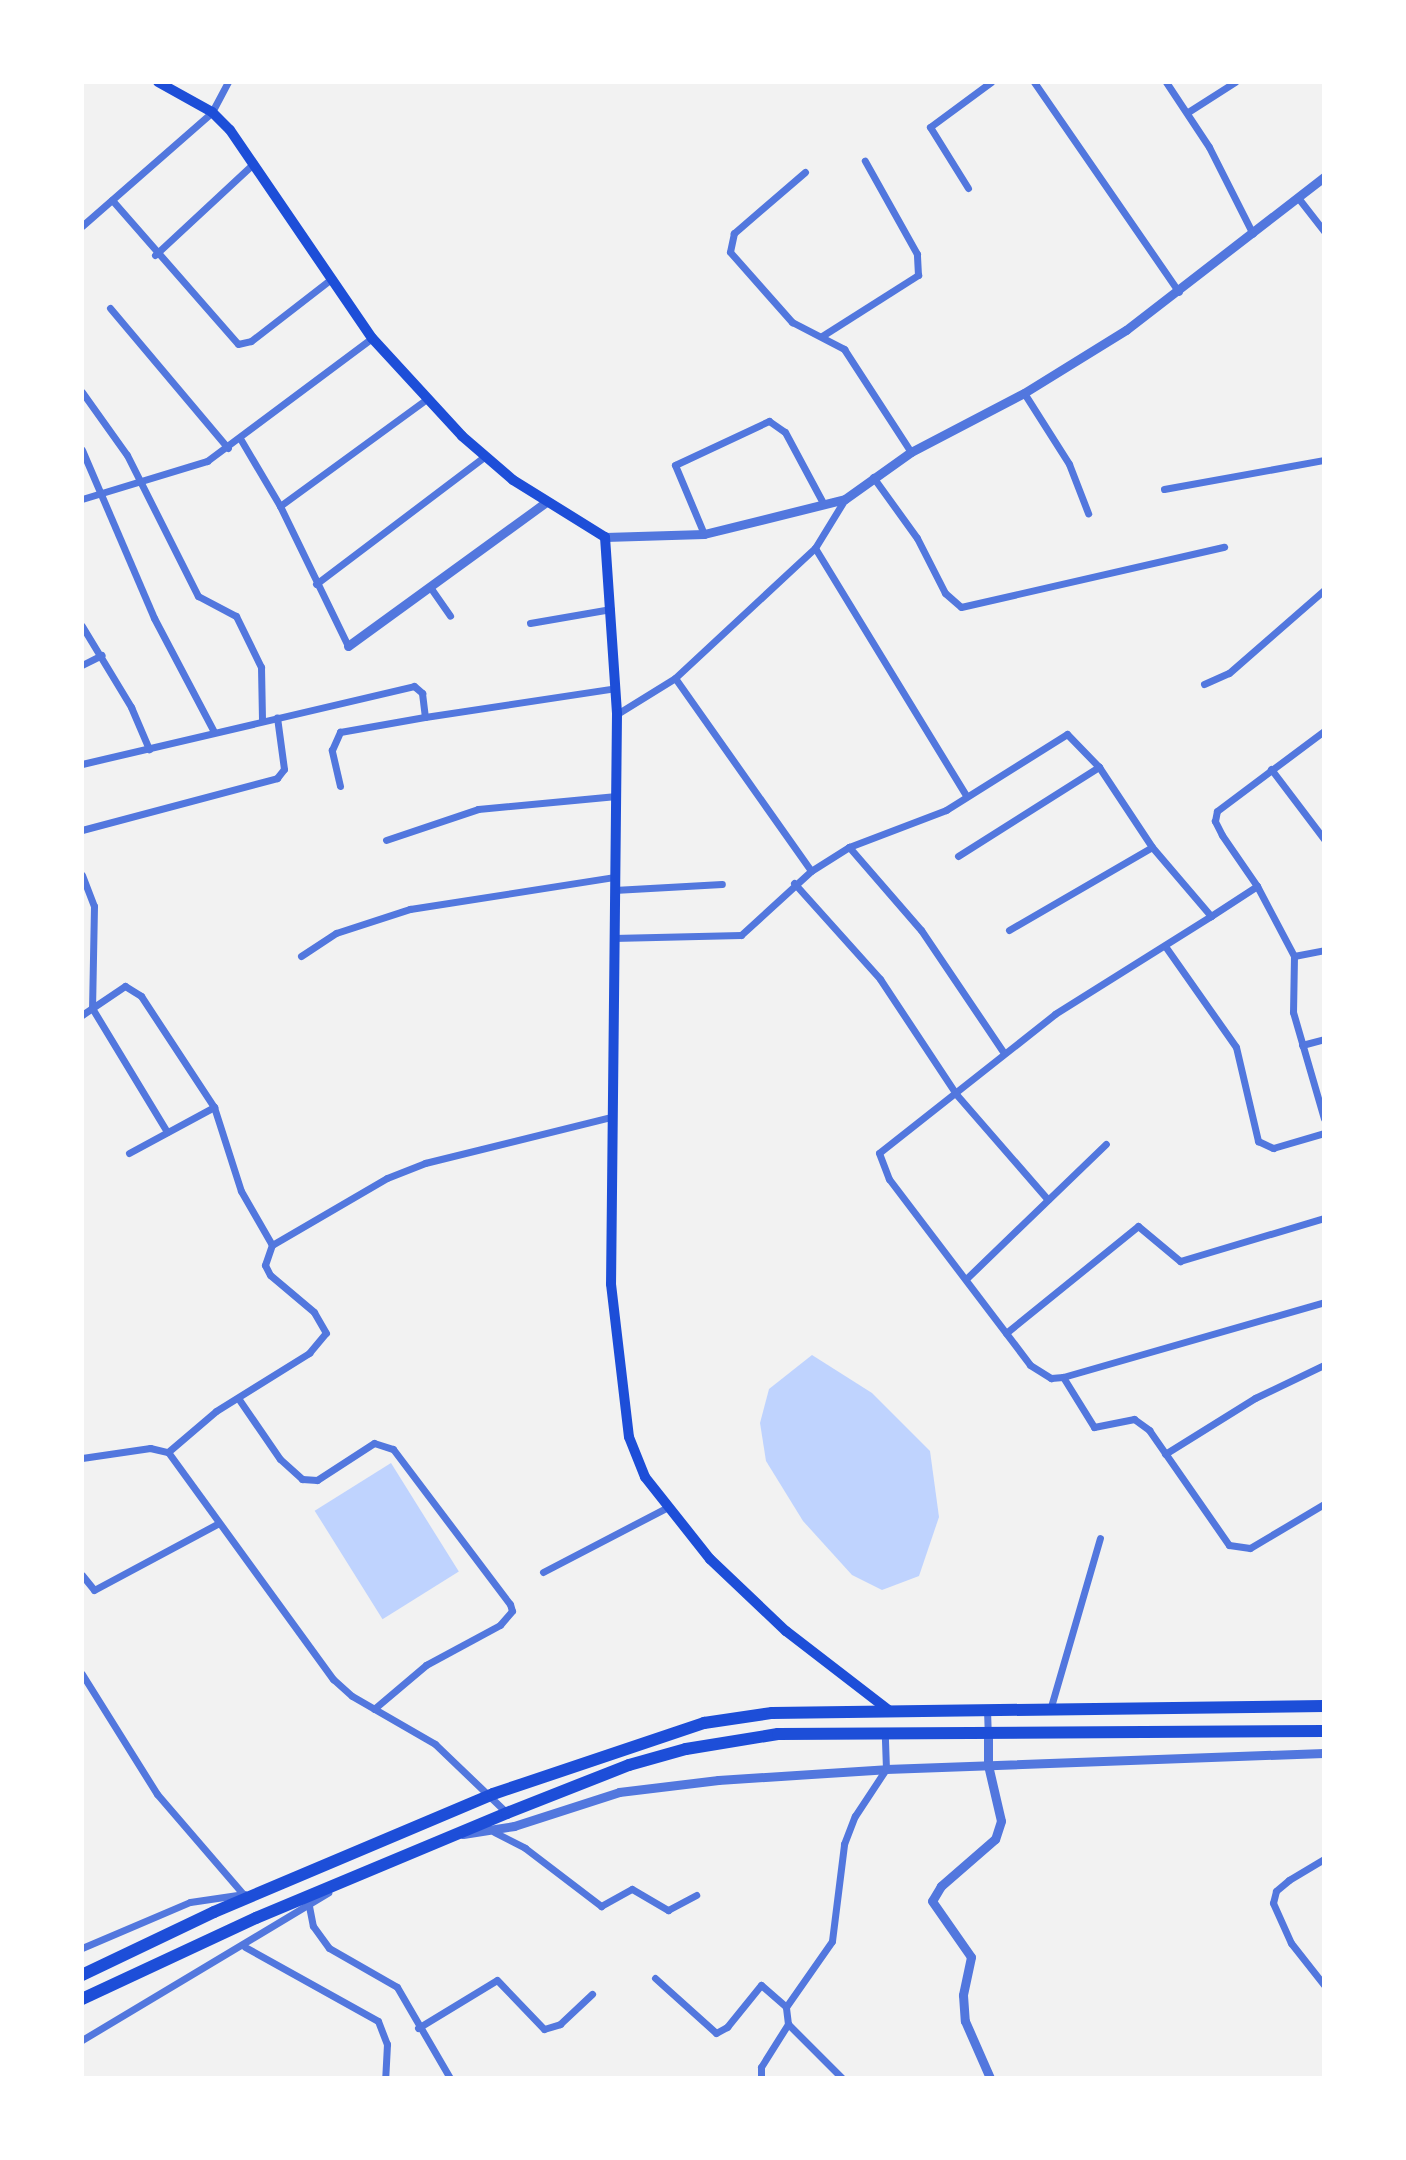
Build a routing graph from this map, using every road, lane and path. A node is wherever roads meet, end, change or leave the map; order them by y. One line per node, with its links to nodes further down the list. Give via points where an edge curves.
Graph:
1 (158, 82): 7 (main road)
2 (228, 82): 7 (street)
3 (991, 82): 13 (street, via 930,127)
4 (1034, 82): 21 (street)
5 (1166, 82): 8 (street)
6 (1235, 82): 8 (street)
7 (212, 112): 10 (main road); 15 (street)
8 (1188, 112): 18 (street)
9 (865, 161): 23 (street, via 917,254 918,275)
10 (254, 163): 19 (street); 20 (main road)
11 (805, 172): 23 (street, via 728,242 730,252 777,307 807,332)
12 (1324, 177): 14 (street)
13 (968, 188)
14 (1299, 199): 17 (street); 18 (street)
15 (112, 200): 16 (street); 19 (street)
16 (82, 226)
17 (1324, 231)
18 (1253, 234): 21 (street)
19 (155, 255): 20 (street, via 202,299 238,344 251,341)
20 (330, 280): 24 (main road)
21 (1179, 292): 26 (street)
22 (110, 308): 29 (street)
23 (822, 336): 31 (street, via 844,349)
24 (372, 338): 27 (main road); 28 (street)
25 (82, 392): 35 (street)
26 (1024, 393): 31 (street); 43 (street, via 1069,464)
27 (427, 399): 32 (main road); 42 (street)
28 (241, 440): 29 (street); 42 (street)
29 (228, 448): 35 (street, via 172,475)
30 (82, 450): 37 (street)
31 (911, 452): 34 (street)
32 (485, 456): 41 (main road); 48 (street)
33 (1324, 460): 36 (street)
34 (873, 477): 39 (street); 46 (street, via 917,538 945,593 961,607)
35 (142, 482): 37 (street); 64 (street, via 198,596 212,607 231,610 241,626 264,679)
36 (1164, 489)
37 (101, 491): 38 (street); 66 (street, via 154,618)
38 (82, 499)
39 (845, 499): 40 (street); 47 (street)
40 (822, 501): 44 (street); 44 (street, via 785,432 769,421 675,465)
41 (546, 502): 45 (main road); 49 (street)
42 (280, 506): 48 (street)
43 (1088, 513)
44 (704, 534): 45 (street)
45 (605, 537): 51 (main road)
46 (1224, 547)
47 (815, 548): 58 (street); 72 (street)
48 (316, 584): 55 (street)
49 (430, 587): 52 (street); 55 (street)
50 (1324, 590): 59 (street, via 1229,673)
51 (613, 609): 53 (street); 60 (main road)
52 (450, 616)
53 (530, 623)
54 (82, 626): 56 (street)
55 (348, 646)
56 (102, 655): 57 (street); 67 (street)
57 (82, 665)
58 (675, 678): 61 (street); 80 (street)
59 (1204, 684)
60 (616, 688): 61 (main road); 63 (street)
61 (617, 714): 73 (main road)
62 (277, 717): 63 (street, via 414,686 422,693); 64 (street); 74 (street, via 284,769 277,778)
63 (425, 717): 71 (street, via 340,732 332,750)
64 (262, 721): 66 (street)
65 (1324, 731): 70 (street)
66 (214, 732): 67 (street)
67 (149, 749): 68 (street)
68 (82, 764)
69 (1099, 767): 72 (street, via 1067,734); 78 (street); 79 (street)
70 (1271, 769): 75 (street); 85 (street, via 1227,801 1215,821)
71 (340, 786)
72 (966, 795): 77 (street, via 946,810)
73 (616, 796): 76 (street, via 478,809); 82 (main road)
74 (82, 830)
75 (1324, 839)
76 (386, 840)
77 (849, 847): 80 (street); 98 (street, via 921,930)
78 (1152, 847): 87 (street); 88 (street)
79 (958, 856)
80 (811, 871): 83 (street)
81 (82, 875): 94 (street, via 94,906)
82 (614, 877): 86 (main road); 92 (street, via 396,912 336,933)
83 (794, 883): 89 (street, via 741,935); 99 (street, via 880,979)
84 (722, 884): 86 (street)
85 (1257, 886): 87 (street); 93 (street)
86 (614, 890): 89 (main road)
87 (1211, 916): 90 (street)
88 (1009, 930)
89 (613, 938): 101 (main road)
90 (1165, 946): 98 (street, via 1055,1014); 104 (street, via 1236,1047 1258,1141 1273,1148)
91 (1324, 950): 93 (street)
92 (301, 956)
93 (1294, 956): 97 (street, via 1293,1012)
94 (92, 1008): 95 (street); 100 (street, via 119,988 135,990); 103 (street)
95 (82, 1015)
96 (1324, 1039): 97 (street)
97 (1302, 1045): 102 (street)
98 (1004, 1053): 99 (street)
99 (956, 1094): 107 (street); 110 (street, via 879,1153 880,1164)
100 (214, 1107): 103 (street); 109 (street, via 241,1191)
101 (611, 1117): 109 (street, via 425,1163 387,1178); 120 (main road, via 611,1284 619,1383 629,1437 645,1477)
102 (1324, 1119)
103 (167, 1132): 106 (street)
104 (1324, 1133)
105 (1106, 1144): 107 (street)
106 (129, 1153)
107 (1048, 1200): 110 (street)
108 (1324, 1218): 112 (street, via 1180,1261 1138,1226)
109 (272, 1245): 115 (street, via 265,1265 270,1275 314,1312 326,1333 309,1353)
110 (967, 1278): 112 (street)
111 (1324, 1302): 114 (street)
112 (1006, 1333): 114 (street, via 1040,1373)
113 (1324, 1365): 117 (street, via 1255,1398)
114 (1063, 1377): 117 (street, via 1094,1427 1134,1419)
115 (238, 1398): 116 (street); 127 (street, via 280,1459 302,1479 317,1480 374,1443 393,1449 510,1604 512,1611 500,1625 426,1665)
116 (168, 1452): 118 (street, via 150,1448); 121 (street)
117 (1165, 1454): 119 (street, via 1219,1535 1239,1550)
118 (82, 1458)
119 (1324, 1504)
120 (666, 1508): 123 (street); 130 (main road, via 710,1559 786,1631)
121 (217, 1524): 124 (street, via 94,1590); 127 (street, via 333,1679)
122 (1100, 1538): 129 (street)
123 (543, 1572)
124 (82, 1575)
125 (82, 1674): 144 (street, via 157,1794)
126 (1324, 1706): 129 (highway)
127 (374, 1709): 137 (street, via 435,1744)
128 (987, 1710): 129 (highway); 130 (highway); 133 (street)
129 (1050, 1710)
130 (890, 1711): 137 (highway, via 772,1713 704,1723)
131 (1324, 1731): 133 (highway)
132 (885, 1732): 133 (highway); 136 (street); 138 (highway, via 778,1734 686,1749 629,1765)
133 (988, 1734): 135 (street)
134 (1324, 1753): 135 (street)
135 (988, 1765): 136 (street); 162 (street, via 1001,1821 995,1839 941,1886 932,1901 971,1957 963,1995 965,2021)
136 (886, 1769): 139 (street, via 636,1789); 154 (street, via 855,1816 844,1844 832,1941)
137 (493, 1794): 138 (street); 143 (highway)
138 (507, 1813): 140 (highway)
139 (494, 1832): 140 (street); 145 (street, via 525,1848 601,1906 632,1889 668,1910)
140 (457, 1834): 142 (highway)
141 (1324, 1859): 151 (street, via 1276,1891 1273,1903 1291,1943)
142 (350, 1879): 146 (street); 153 (highway)
143 (266, 1891): 144 (street); 149 (highway)
144 (243, 1894): 148 (street, via 190,1902)
145 (696, 1895)
146 (309, 1906): 147 (street); 156 (street, via 318,1937 397,1987)
147 (245, 1947): 157 (street); 158 (street, via 378,2021 387,2044)
148 (82, 1948)
149 (82, 1975)
150 (655, 1978): 154 (street, via 716,2033 761,1985)
151 (1324, 1985)
152 (592, 1994): 156 (street, via 560,2024 544,2029 497,1980)
153 (82, 1999)
154 (786, 2007): 155 (street)
155 (788, 2024): 160 (street, via 761,2067); 161 (street)
156 (418, 2028): 159 (street)
157 (82, 2040)
158 (385, 2078)
159 (450, 2078)
160 (761, 2078)
161 (842, 2078)
162 (990, 2078)

